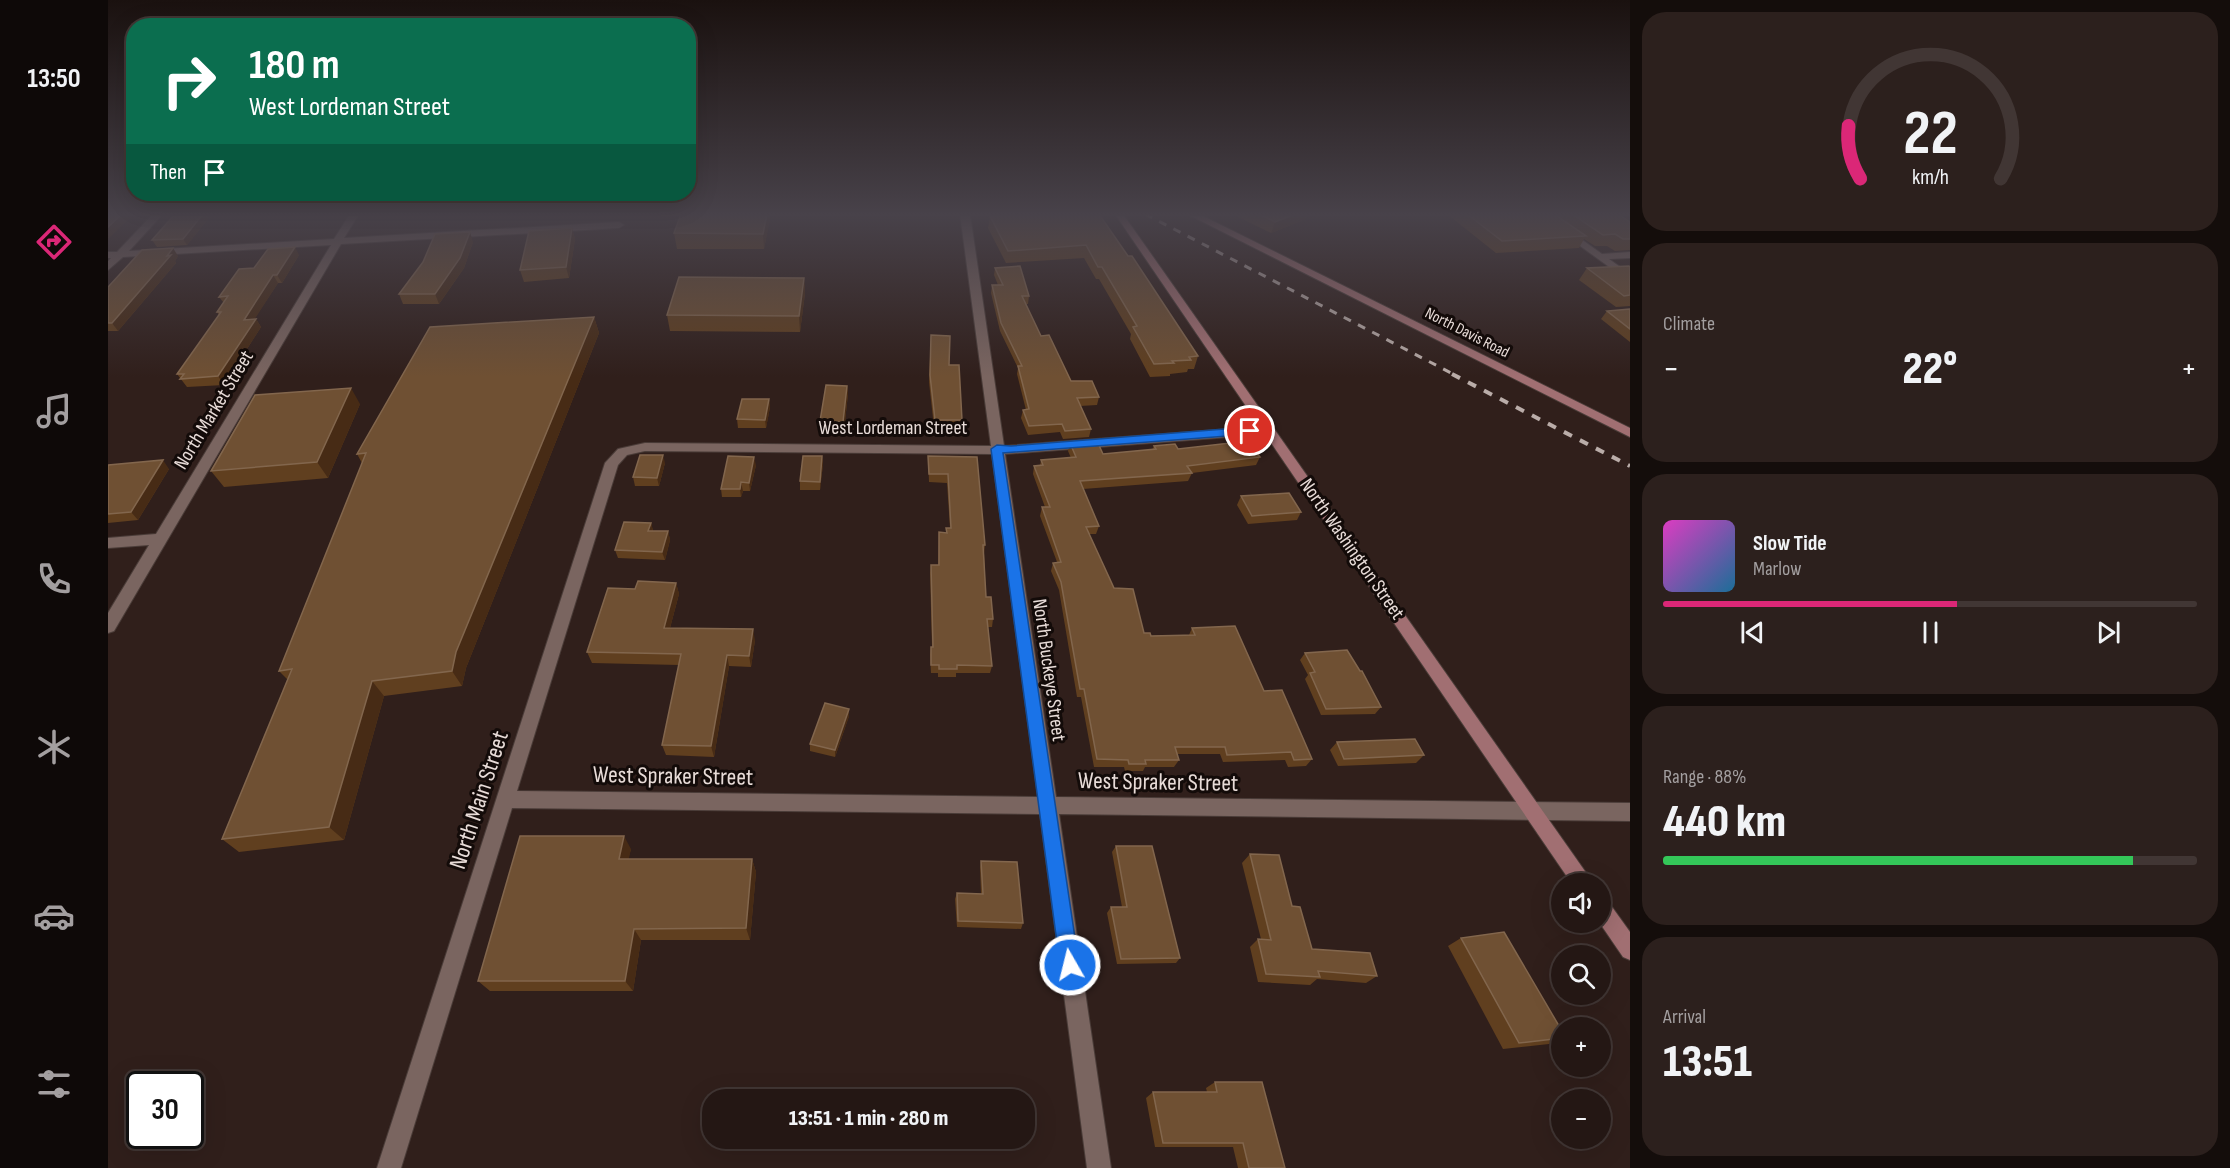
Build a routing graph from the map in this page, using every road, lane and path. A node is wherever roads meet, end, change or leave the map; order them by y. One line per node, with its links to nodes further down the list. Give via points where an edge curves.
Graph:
1 (322, 269): 11 (street, North Market Street)
2 (972, 269): 9 (street, North Buckeye Street)
3 (1157, 269): 7 (main road, North Washington Street)
4 (1301, 269): 8 (main road, North Davis Road)
5 (1616, 269): 6 (street)
6 (1630, 279)
7 (1269, 429): 9 (street, West Lordeman Street); 16 (main road, North Washington Street)
8 (1630, 434)
9 (997, 449): 10 (street, West Lordeman Street, via 645,447); 15 (street, North Buckeye Street)
10 (624, 452): 14 (street, North Main Street, via 612,463)
11 (161, 539): 12 (street); 13 (street, North Market Street)
12 (108, 543)
13 (108, 627)
14 (506, 799): 15 (street, West Spraker Street); 21 (street, North Main Street)
15 (1047, 807): 16 (street, West Spraker Street); 22 (street, North Buckeye Street)
16 (1534, 812): 17 (street, West Spraker Street); 18 (main road, North Washington Street)
17 (1630, 812)
18 (1576, 873)
19 (1611, 923): 20 (main road)
20 (1630, 950)
21 (389, 1168)
22 (1099, 1168)

